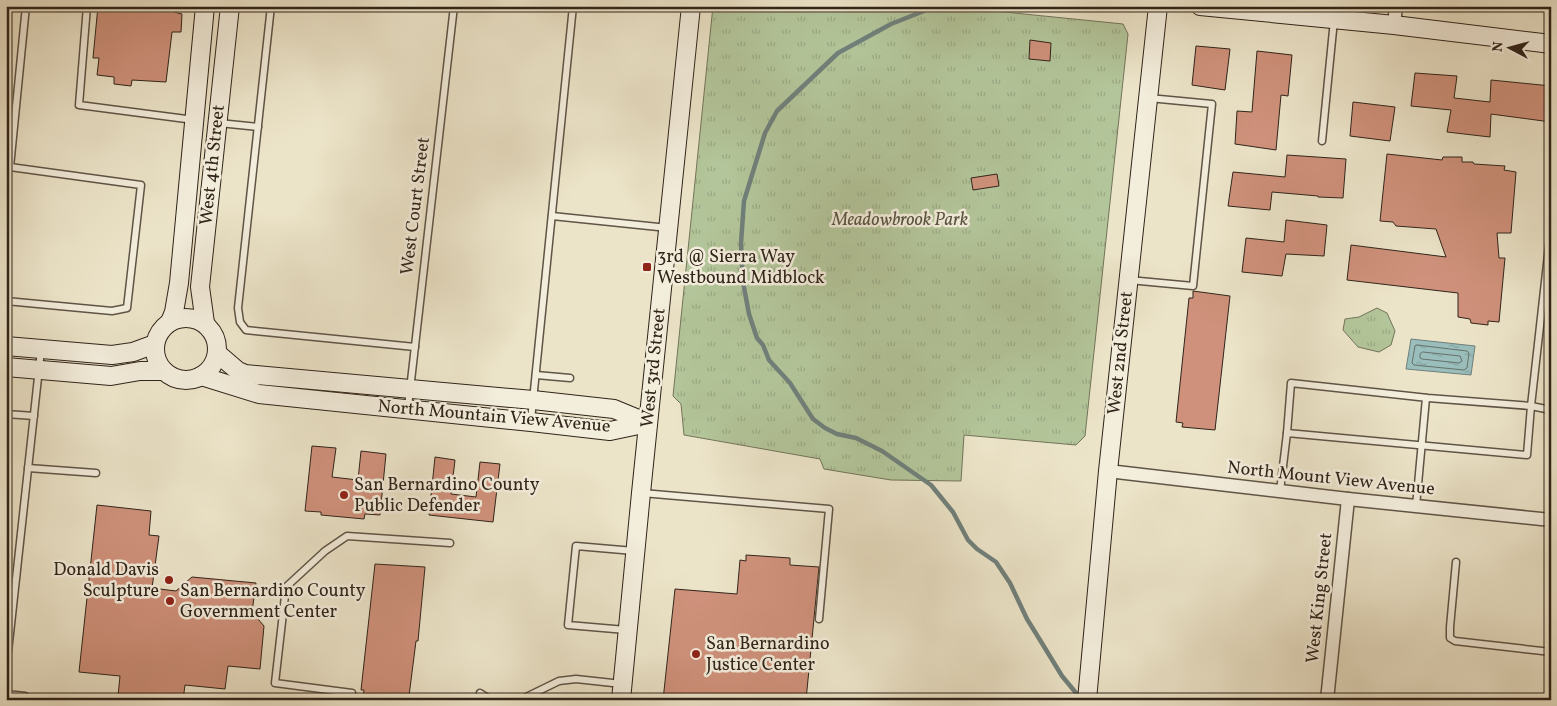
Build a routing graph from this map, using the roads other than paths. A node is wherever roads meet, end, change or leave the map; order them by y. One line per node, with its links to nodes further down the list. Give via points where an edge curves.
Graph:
1 (26, 6): 20 (lane)
2 (87, 6): 16 (lane, via 79,105)
3 (205, 6): 16 (street, West 4th Street)
4 (230, 6): 17 (street, West 4th Street)
5 (270, 6): 18 (lane)
6 (454, 6): 30 (lane, West Court Street)
7 (573, 6): 21 (lane)
8 (691, 6): 22 (street, West 3rd Street)
9 (1158, 6): 15 (street, West 2nd Street)
10 (1200, 6): 12 (street)
11 (1396, 6): 13 (street)
12 (1334, 19): 13 (street); 19 (lane)
13 (1394, 25): 14 (street)
14 (1551, 44)
15 (1148, 98): 24 (street, West 2nd Street); 24 (lane, via 1212,104 1193,286)
16 (195, 120): 26 (street, West 4th Street, via 179,283)
17 (217, 123): 18 (lane); 27 (street, West 4th Street, via 200,287)
18 (258, 127): 30 (lane, via 238,308 240,322 246,330)
19 (1322, 141)
20 (8, 170): 25 (lane, via 141,185 127,308 112,311)
21 (552, 216): 22 (lane); 36 (lane)
22 (669, 228): 48 (street, West 3rd Street)
23 (1551, 228): 42 (lane)
24 (1129, 280): 52 (street, West 2nd Street)
25 (6, 300)
26 (170, 322): 27 (street, via 185,317); 28 (street, via 158,334)
27 (206, 323): 32 (street, via 217,342)
28 (155, 344): 31 (street, via 112,355); 35 (street, via 155,354)
29 (6, 346): 31 (street)
30 (415, 346): 39 (lane, West Court Street)
31 (42, 349): 34 (lane)
32 (217, 353): 37 (street, via 209,370); 39 (street, North Mountain View Avenue, via 245,374)
33 (6, 367): 34 (street)
34 (39, 370): 35 (street, via 111,376); 46 (lane)
35 (164, 371): 37 (street, via 182,380)
36 (536, 375): 38 (lane); 41 (lane)
37 (201, 376): 43 (street, North Mountain View Avenue, via 259,394)
38 (570, 378)
39 (410, 390): 41 (street, North Mountain View Avenue); 43 (lane, West Court Street)
40 (1426, 398): 42 (lane); 49 (lane, via 1291,383); 50 (lane)
41 (533, 400): 47 (lane); 48 (street, North Mountain View Avenue, via 614,409)
42 (1531, 406): 44 (lane); 50 (lane, via 1527,455)
43 (408, 410): 47 (street, North Mountain View Avenue)
44 (1551, 410)
45 (6, 414): 46 (lane)
46 (34, 416): 51 (lane)
47 (531, 422): 48 (street, North Mountain View Avenue, via 610,430)
48 (648, 423): 55 (street, West 3rd Street)
49 (1287, 433): 50 (lane); 54 (lane)
50 (1421, 445): 57 (lane)
51 (28, 468): 53 (lane); 64 (lane)
52 (1108, 471): 54 (street, North Mount View Avenue); 73 (street, West 2nd Street)
53 (96, 474)
54 (1280, 491): 56 (street, North Mount View Avenue)
55 (640, 493): 60 (street, West 3rd Street); 62 (lane, via 829,509)
56 (1348, 499): 57 (street, North Mount View Avenue); 74 (street, West King Street)
57 (1416, 506): 58 (street, North Mount View Avenue)
58 (1551, 520)
59 (450, 543): 66 (lane, via 348,536 325,551 286,587 275,683)
60 (635, 551): 63 (street, West 3rd Street); 63 (lane, via 576,546 568,625)
61 (1456, 562): 65 (lane, via 1450,638)
62 (819, 619)
63 (629, 630): 67 (street, West 3rd Street)
64 (6, 652)
65 (1551, 652)
66 (352, 692)
67 (622, 692): 72 (lane, via 576,679 559,681)
68 (480, 693): 71 (lane)
69 (6, 694): 70 (lane)
70 (25, 696)
71 (491, 700)
72 (520, 700)
73 (1087, 700)
74 (1326, 700)

